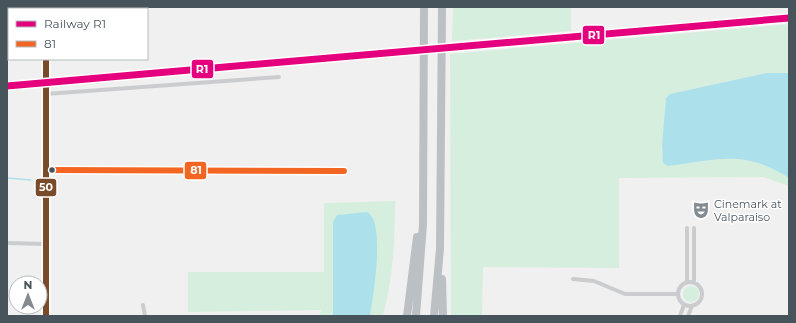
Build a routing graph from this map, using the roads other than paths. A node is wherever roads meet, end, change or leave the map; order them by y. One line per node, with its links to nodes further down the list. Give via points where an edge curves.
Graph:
1 (424, 7): 8 (highway)
2 (442, 7): 13 (highway)
3 (46, 60): 5 (street)
4 (279, 77): 5 (street)
5 (46, 94): 6 (street)
6 (48, 170): 7 (street); 12 (street)
7 (344, 172)
8 (423, 187): 23 (highway); 24 (highway, via 422,262)
9 (687, 228): 15 (street)
10 (694, 228): 16 (street)
11 (7, 243): 12 (street)
12 (46, 244): 21 (street)
13 (440, 249): 25 (highway); 26 (highway)
14 (572, 279): 17 (street, via 594,281 625,294)
15 (687, 282): 16 (street); 17 (street, via 681,286)
16 (694, 282): 20 (street, via 700,287 702,294 699,302)
17 (678, 294): 19 (street)
18 (143, 305): 22 (street)
19 (684, 305): 20 (street); 27 (street)
20 (692, 306): 28 (street)
21 (46, 316)
22 (145, 316)
23 (407, 316)
24 (416, 316)
25 (434, 316)
26 (442, 316)
27 (680, 316)
28 (688, 316)

